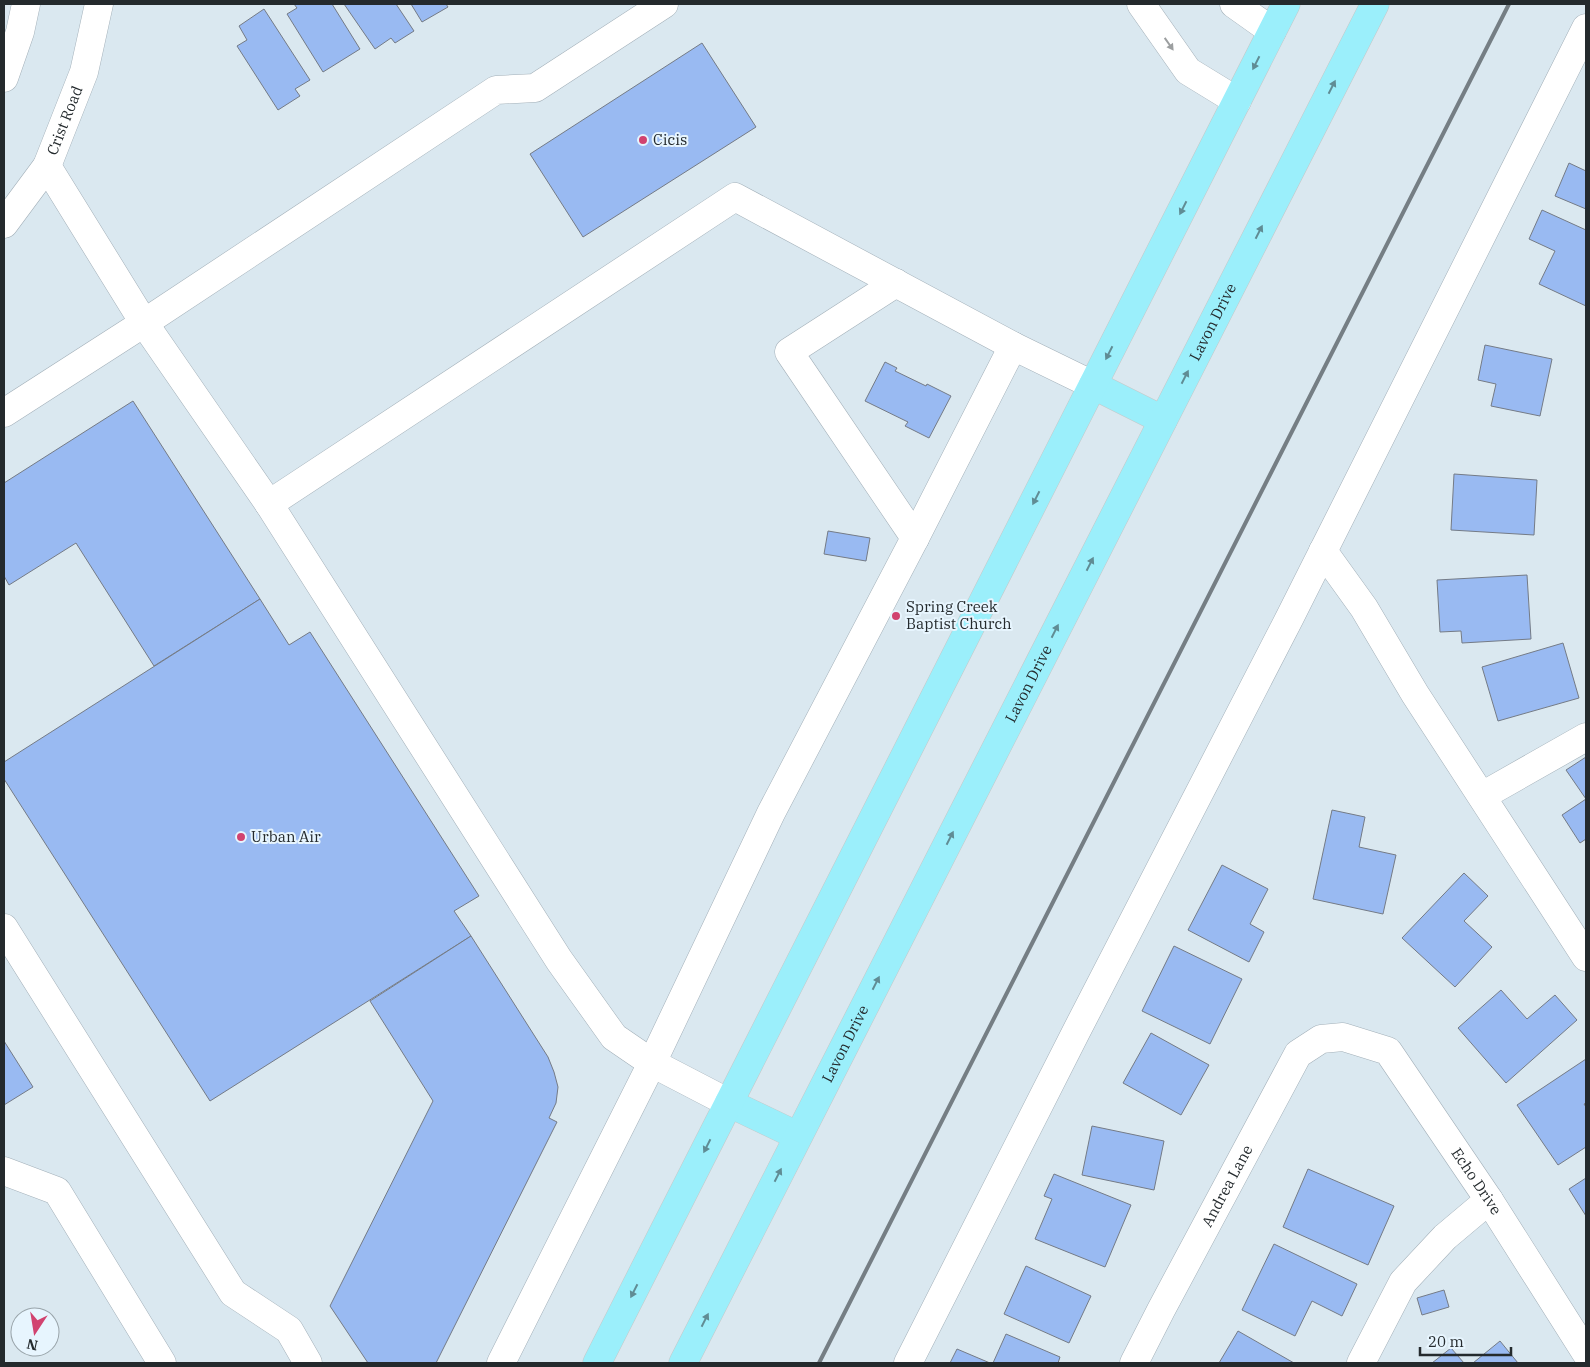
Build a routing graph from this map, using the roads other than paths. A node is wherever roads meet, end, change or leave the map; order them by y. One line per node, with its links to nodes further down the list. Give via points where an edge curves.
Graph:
1 (26, 4): 10 (street)
2 (98, 4): 12 (street, Crist Road, via 84,72)
3 (664, 4): 15 (street, via 535,88 496,90)
4 (1141, 4): 11 (street, one-way to 11, via 1188,71)
5 (1234, 4): 9 (street)
6 (1286, 4): 9 (main road)
7 (1375, 4): 19 (main road, Lavon Drive, one-way to 7)
8 (1586, 28): 22 (street)
9 (1272, 31): 11 (main road, one-way to 11)
10 (4, 78)
11 (1237, 101): 17 (main road, one-way to 17)
12 (48, 166): 13 (street, Crist Road); 15 (street)
13 (4, 224)
14 (896, 283): 16 (street); 20 (street, via 735,197); 21 (street, via 789,352)
15 (144, 323): 18 (street); 20 (street)
16 (1013, 346): 17 (street); 21 (street)
17 (1093, 385): 19 (main road); 29 (main road, one-way to 29)
18 (4, 413)
19 (1163, 420): 30 (main road, Lavon Drive, one-way to 19)
20 (269, 504): 28 (street, via 559,960 614,1037)
21 (915, 538): 28 (street, via 771,813)
22 (1323, 551): 24 (street, via 1364,608 1415,694); 39 (street)
23 (1586, 737): 24 (street)
24 (1482, 796): 26 (street)
25 (4, 928): 35 (street, via 233,1292 289,1330)
26 (1586, 957)
27 (1344, 1037): 32 (street, Echo Drive, via 1388,1051); 40 (street, Andrea Lane, via 1321,1039 1298,1054)
28 (652, 1063): 29 (street); 36 (street)
29 (729, 1102): 30 (main road); 37 (main road, one-way to 37)
30 (798, 1136): 38 (main road, Lavon Drive, one-way to 30)
31 (4, 1171): 34 (street, via 57,1191)
32 (1488, 1200): 33 (street, Echo Drive); 41 (street, via 1445,1237 1403,1282)
33 (1586, 1353)
34 (162, 1363)
35 (308, 1363)
36 (501, 1363)
37 (597, 1363)
38 (683, 1363)
39 (908, 1363)
40 (1134, 1363)
41 (1361, 1363)

